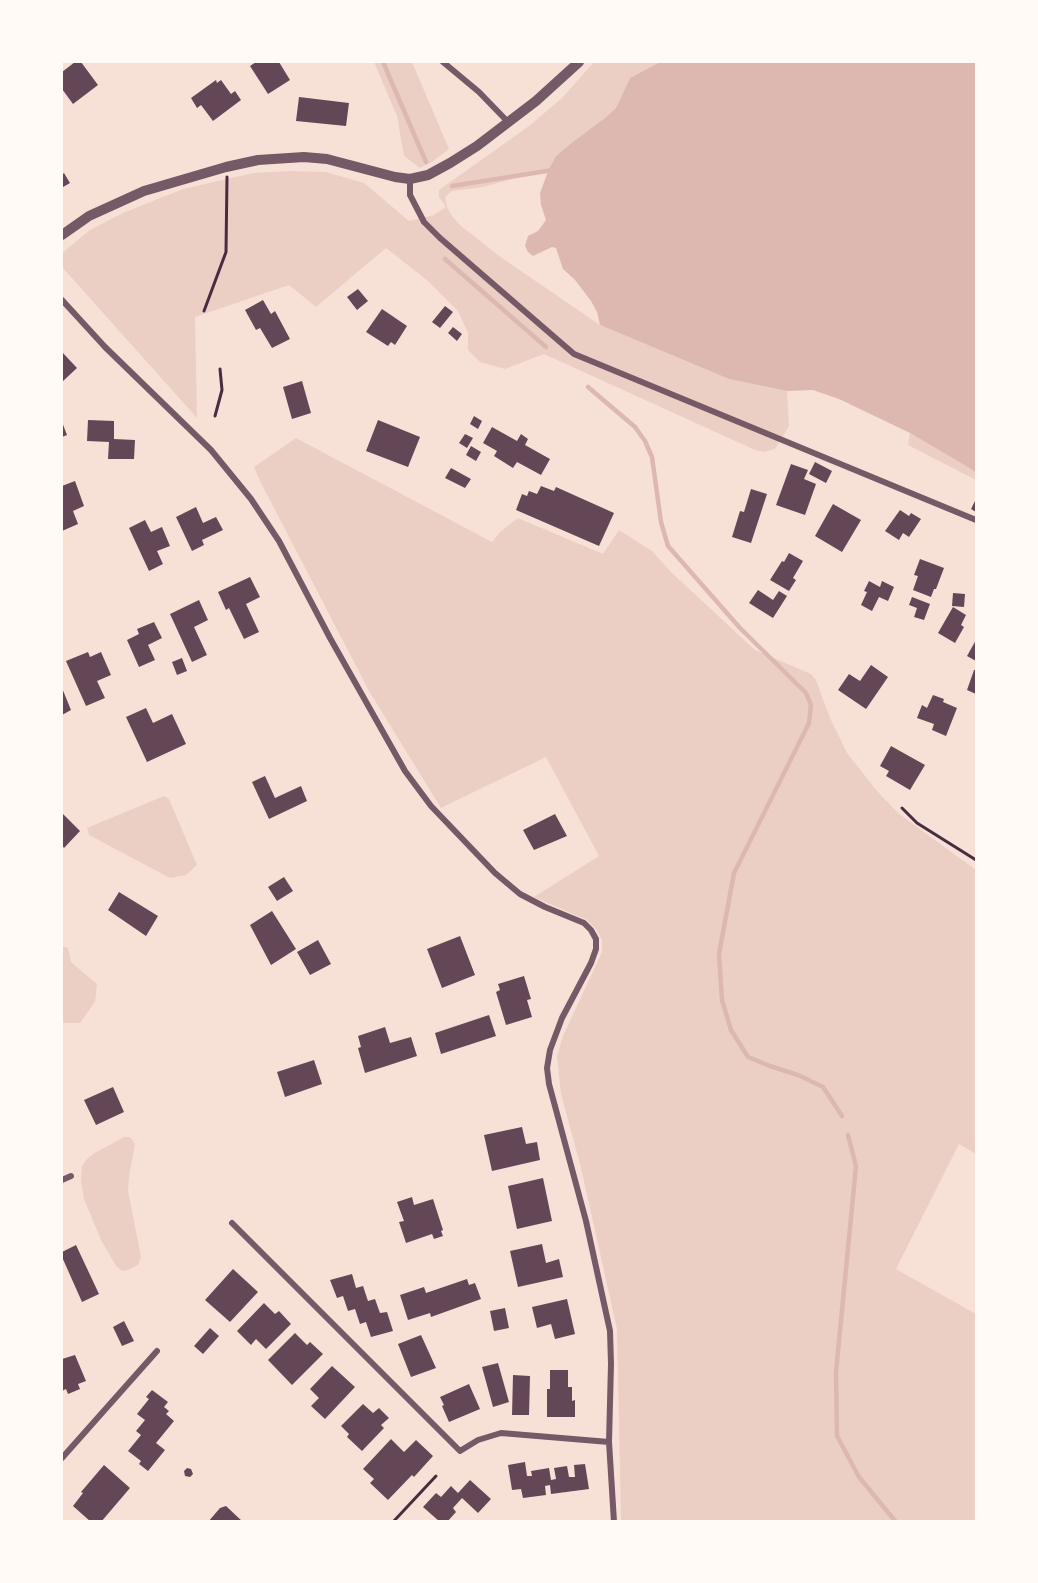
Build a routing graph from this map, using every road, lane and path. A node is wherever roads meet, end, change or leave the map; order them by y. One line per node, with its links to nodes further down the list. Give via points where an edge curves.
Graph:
1 (443, 62): 3 (street)
2 (579, 62): 3 (street)
3 (508, 122): 5 (street, via 450,163 428,175)
4 (226, 166): 5 (street, via 304,157); 6 (street, via 144,191 89,216); 8 (path, via 226,252)
5 (410, 178): 11 (street, via 410,195 424,222 574,354)
6 (62, 235)
7 (62, 300): 18 (street, via 212,450 250,499 279,541 405,771 431,806 520,894 584,923 596,939 591,963 562,1018 547,1068 610,1331)
8 (204, 311)
9 (220, 369): 10 (path, via 222,390)
10 (215, 417)
11 (976, 520)
12 (902, 808): 13 (path, via 917,823)
13 (976, 860)
14 (71, 1176): 15 (street)
15 (62, 1180)
16 (232, 1223): 18 (street, via 460,1451 501,1433)
17 (157, 1351): 19 (street)
18 (609, 1442): 22 (street)
19 (62, 1458)
20 (436, 1476): 21 (path)
21 (393, 1521)
22 (614, 1521)

